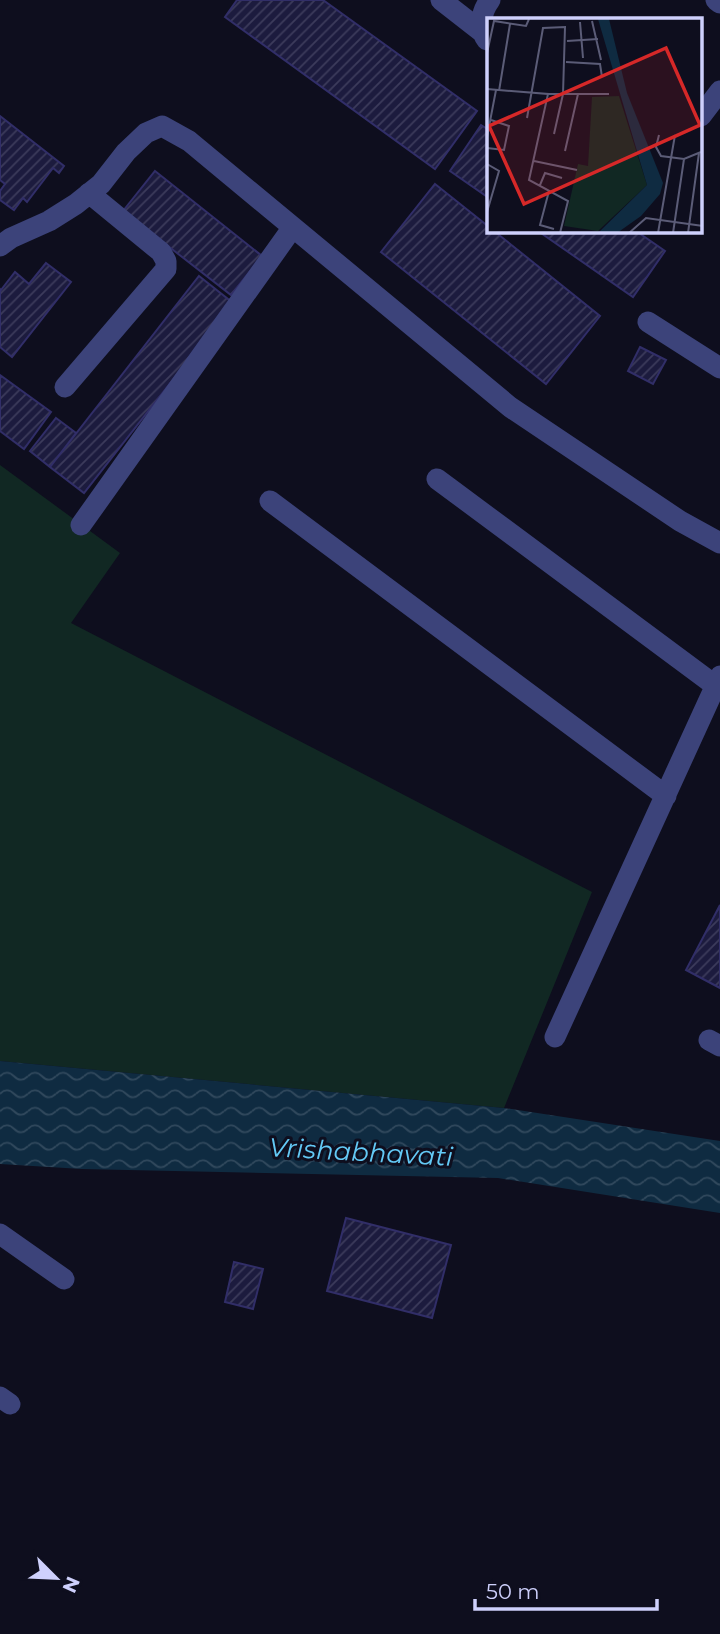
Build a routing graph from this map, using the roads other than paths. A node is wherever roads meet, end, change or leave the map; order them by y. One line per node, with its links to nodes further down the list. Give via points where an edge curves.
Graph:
1 (441, 0): 3 (street)
2 (490, 0): 3 (street, via 483,14)
3 (485, 37)
4 (720, 91): 5 (street)
5 (702, 115)
6 (89, 193): 7 (street, via 146,133 162,125 189,141); 8 (street, via 49,221); 11 (street, via 161,252 166,270)
7 (293, 228): 14 (street); 15 (street, via 510,407)
8 (4, 238)
9 (648, 322): 10 (street)
10 (720, 368)
11 (65, 387)
12 (437, 479): 16 (street)
13 (270, 501): 17 (street)
14 (81, 525)
15 (720, 543)
16 (718, 684): 17 (street)
17 (666, 796): 18 (street)
18 (555, 1037)
19 (0, 1234): 20 (street)
20 (64, 1279)

